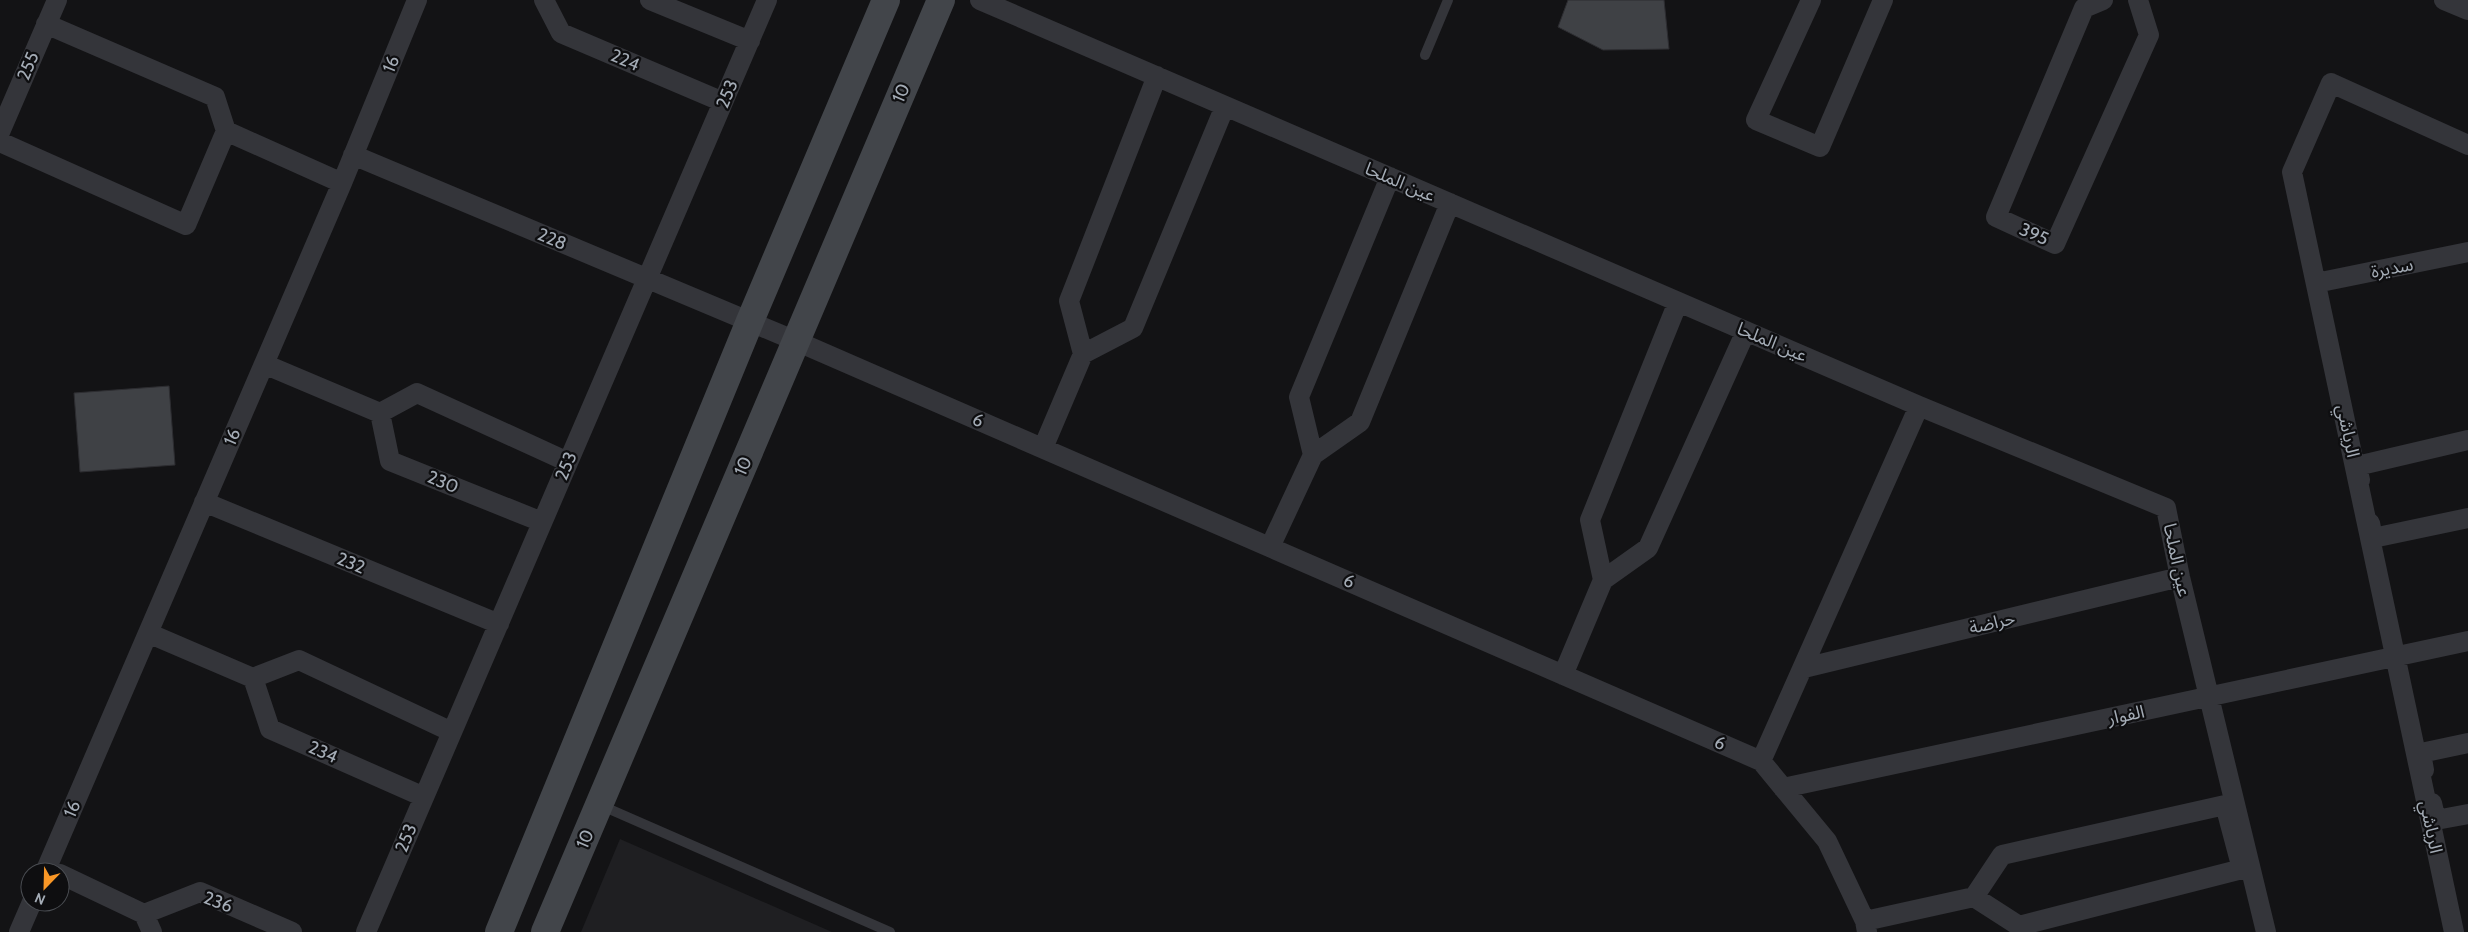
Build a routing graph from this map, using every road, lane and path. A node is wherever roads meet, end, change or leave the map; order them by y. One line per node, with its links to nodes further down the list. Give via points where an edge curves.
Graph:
1 (57, 0): 16 (street, 255)
2 (417, 0): 26 (street, 16)
3 (544, 0): 20 (street, 224, via 561,33)
4 (650, 0): 17 (street)
5 (767, 0): 17 (street, 253)
6 (886, 0): 34 (street)
7 (941, 0): 36 (street, 10)
8 (980, 0): 19 (street, عين الملحا)
9 (1448, 0): 18 (lane)
10 (1811, 0): 11 (street, via 1756,120 1820,147)
11 (1883, 0)
12 (2103, 0): 13 (street, 395, via 2084,8 1996,217 2056,244 2149,35)
13 (2138, 0)
14 (2444, 0): 15 (street)
15 (2468, 10)
16 (46, 24): 22 (street, 255); 23 (street, via 215,97)
17 (750, 41): 20 (street, 253)
18 (1424, 55)
19 (1157, 76): 21 (street, عين الملحا); 37 (street, via 1069,301)
20 (723, 102): 31 (street, 253)
21 (1225, 106): 27 (street, عين الملحا); 37 (street, via 1133,328)
22 (0, 132)
23 (226, 132): 24 (street, via 186,225); 28 (street)
24 (0, 142)
25 (2468, 146): 32 (street, الرياشي, via 2331,83 2292,172)
26 (354, 155): 28 (street, 16); 31 (street, 228)
27 (1390, 177): 29 (street, عين الملحا); 43 (street, via 1299,397)
28 (342, 182): 38 (street, 16)
29 (1450, 203): 33 (street, عين الملحا); 43 (street, via 1360,422)
30 (2468, 252): 32 (street, سديرة)
31 (647, 279): 34 (street, 228); 44 (street, 253)
32 (2316, 282): 54 (street, الرياشي)
33 (1678, 302): 35 (street, عين الملحا); 50 (street, via 1590,520)
34 (750, 321): 36 (street, 6); 76 (street)
35 (1746, 331): 39 (street, عين الملحا); 50 (street, via 1648,548)
36 (796, 341): 42 (street, 6); 64 (street, 10)
37 (1083, 354): 42 (street)
38 (264, 364): 40 (street); 45 (street, 16)
39 (1919, 406): 49 (street, عين الملحا, via 2166,508); 55 (street)
40 (380, 413): 44 (street, via 417,393); 47 (street, 230, via 390,461)
41 (2468, 440): 46 (street, via 2357,466 2373,538)
42 (1043, 448): 48 (street, 6)
43 (1314, 455): 48 (street)
44 (568, 462): 47 (street, 253)
45 (204, 502): 51 (street, 232); 52 (street, 16)
46 (2468, 518)
47 (542, 522): 51 (street, 253)
48 (1270, 547): 56 (street, 6)
49 (2180, 578): 55 (street, حراضة); 58 (street, عين الملحا)
50 (1603, 580): 56 (street)
51 (499, 624): 59 (street, 253)
52 (148, 634): 57 (street); 66 (street, 16)
53 (2468, 641): 54 (street, الفوار)
54 (2396, 657): 58 (street, الفوار); 80 (street, الرياشي)
55 (1804, 668): 61 (street)
56 (1563, 675): 61 (street, 6)
57 (254, 678): 59 (street, via 299,660); 63 (street, 234, via 270,729)
58 (2209, 697): 62 (street, الفوار); 79 (street, عين الملحا)
59 (452, 732): 63 (street, 253)
60 (2468, 743): 65 (street, via 2421,753 2436,820)
61 (1761, 761): 62 (street, 6)
62 (1783, 788): 71 (street, 6, via 1827,841)
63 (424, 797): 75 (street, 253)
64 (599, 805): 77 (street, 10); 78 (lane)
65 (2468, 814)
66 (56, 862)
67 (70, 879): 70 (street)
68 (1974, 897): 68 (street, via 2019,926 2242,869 2225,806 2002,854); 71 (street)
69 (28, 912): 72 (street)
70 (144, 914): 73 (street); 74 (street, 236, via 200,892)
71 (1866, 927)
72 (19, 932)
73 (152, 932)
74 (292, 932)
75 (366, 932)
76 (500, 932)
77 (545, 932)
78 (890, 932)
79 (2266, 932)
80 (2454, 932)

